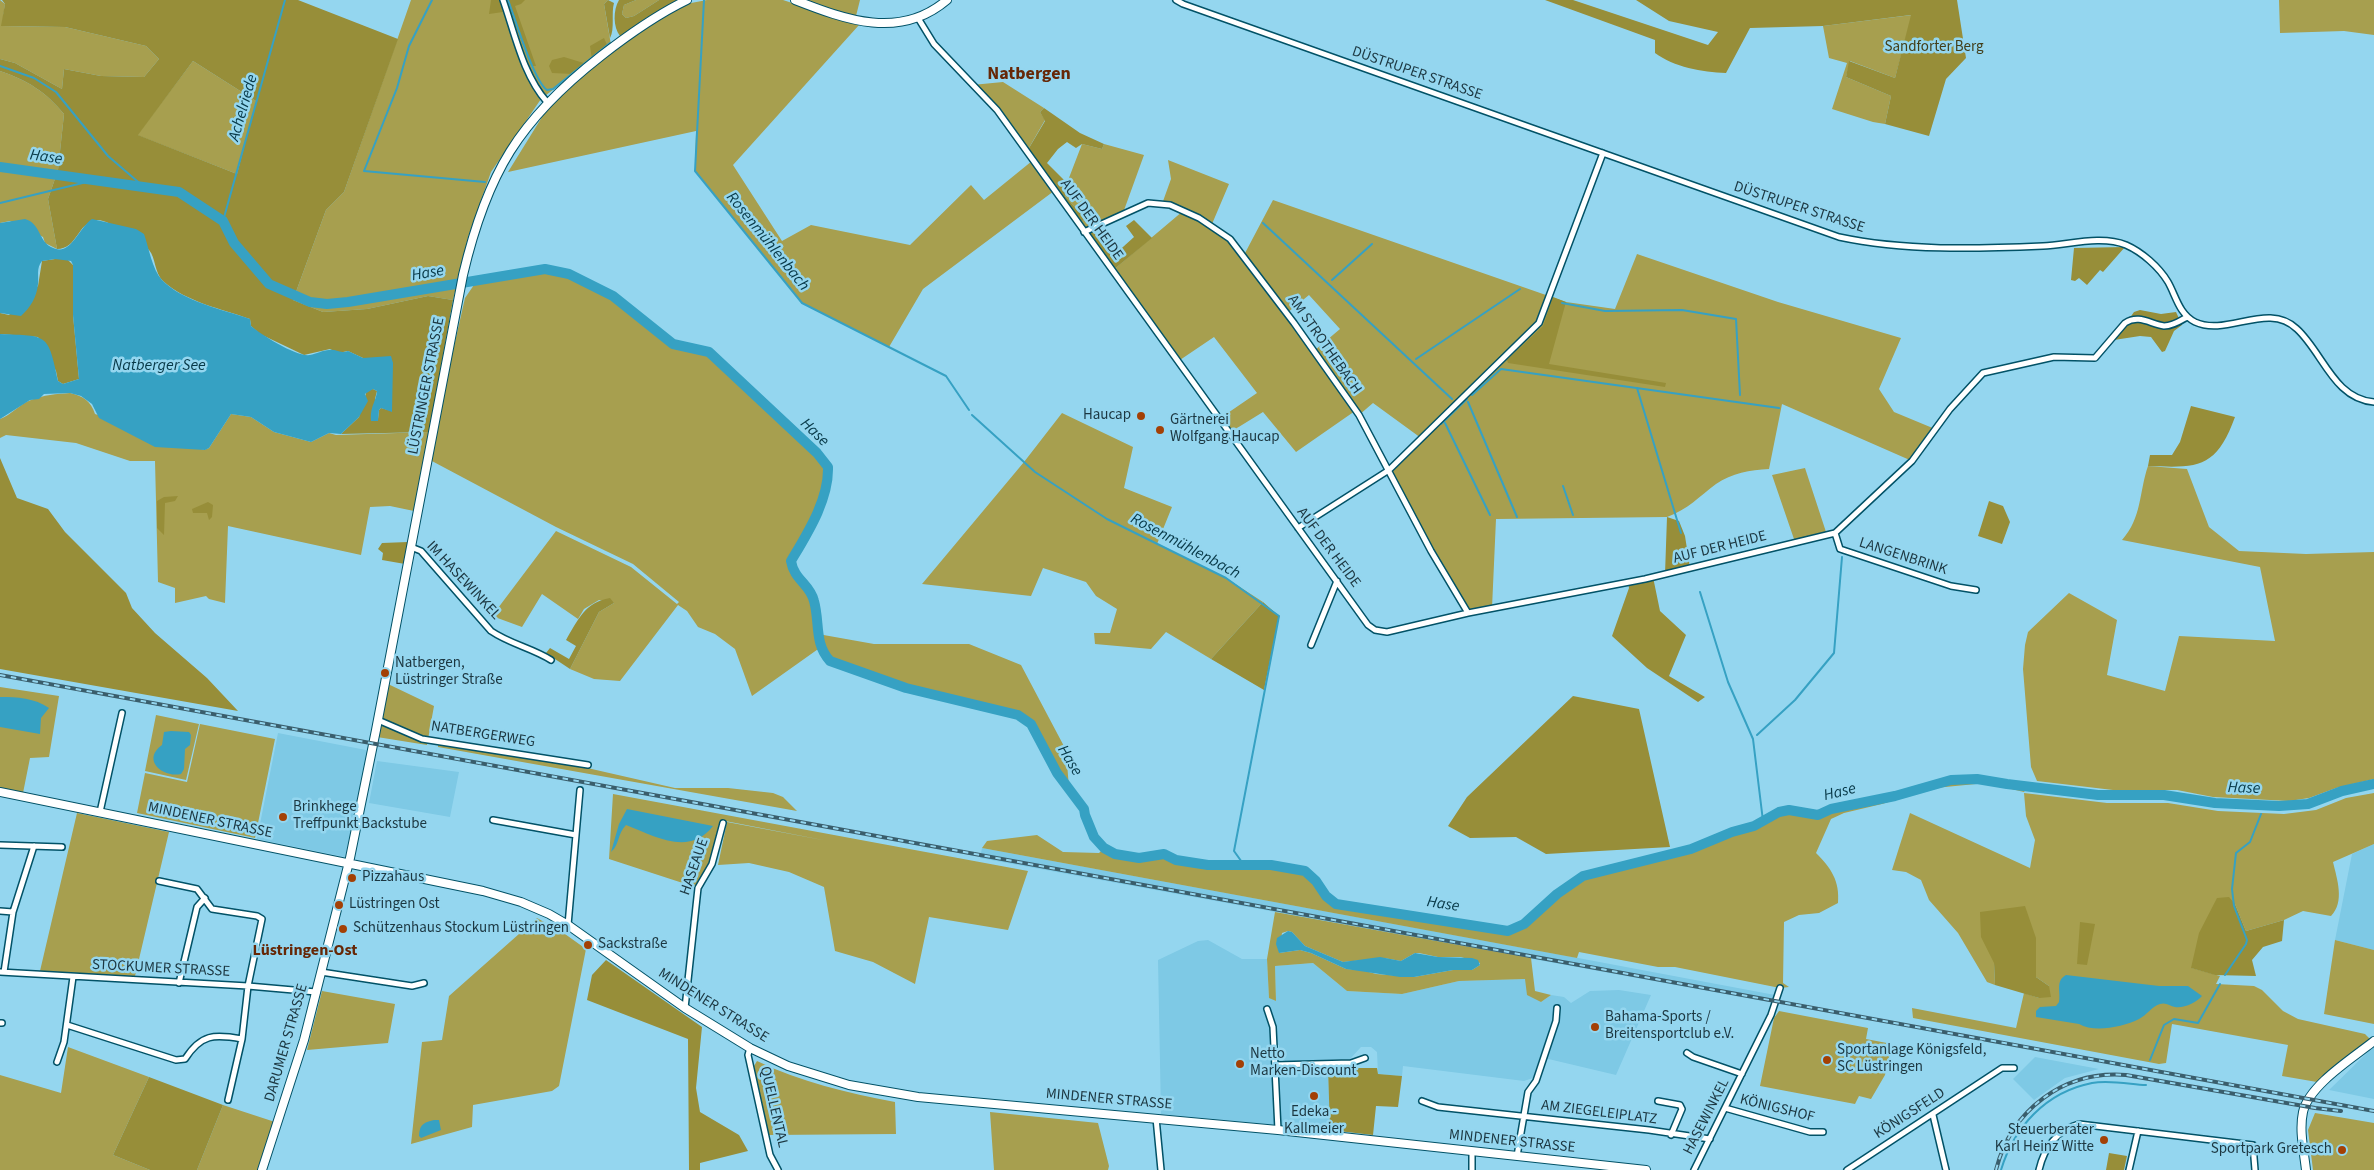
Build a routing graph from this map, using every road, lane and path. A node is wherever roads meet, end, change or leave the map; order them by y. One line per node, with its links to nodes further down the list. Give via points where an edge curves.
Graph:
1 (503, 0): 7 (street, via 529,74)
2 (687, 0): 7 (main road, LÜSTRINGER STRASSE, via 621,40)
3 (795, 0): 6 (main road, via 838,16 874,24)
4 (946, 0): 6 (main road)
5 (1176, 0): 8 (street, DÜSTRUPER STRASSE)
6 (918, 18): 9 (street, AUF DER HEIDE, via 934,44 997,110)
7 (548, 102): 15 (main road, LÜSTRINGER STRASSE, via 513,146 495,176 477,221 458,297)
8 (1603, 153): 10 (street, DÜSTRUPER STRASSE, via 1839,237 1870,244 1980,247 2114,242 2139,252 2154,265); 12 (street, via 1539,323)
9 (1084, 232): 12 (street, AM STROTHEBACH, via 1148,203 1170,205 1212,224 1244,255 1294,323 1359,415); 13 (street, AUF DER HEIDE)
10 (2187, 317): 11 (street, via 2207,325 2260,318 2283,320 2299,330 2340,386 2360,400); 14 (street, AUF DER HEIDE, via 2165,326 2131,319 2095,358 2054,357 1982,373 1950,409 1912,461)
11 (2374, 402)
12 (1389, 470): 13 (street); 18 (street, AM STROTHEBACH)
13 (1298, 528): 16 (street, AUF DER HEIDE)
14 (1835, 533): 17 (street, LANGENBRINK, via 1840,549 1951,586); 18 (street, AUF DER HEIDE, via 1645,579)
15 (411, 546): 20 (street, IM HASEWINKEL, via 421,551 492,631); 22 (main road, LÜSTRINGER STRASSE)
16 (1337, 581): 18 (street, AUF DER HEIDE, via 1375,630 1387,632); 19 (street)
17 (1976, 590)
18 (1468, 613)
19 (1311, 645)
20 (551, 660)
21 (122, 712): 26 (street)
22 (378, 720): 23 (street, NATBERGERWEG, via 422,738); 33 (main road, LÜSTRINGER STRASSE)
23 (588, 764)
24 (580, 790): 29 (street)
25 (0, 792): 26 (main road, MINDENER STRASSE)
26 (100, 812): 33 (main road, MINDENER STRASSE)
27 (493, 820): 29 (street)
28 (722, 823): 47 (street, HASEAUE, via 712,864 698,888)
29 (576, 835): 38 (street)
30 (0, 845): 31 (street)
31 (34, 846): 32 (street); 37 (street)
32 (62, 847)
33 (348, 863): 38 (main road, MINDENER STRASSE, via 504,896); 40 (main road, DARUMER STRASSE)
34 (159, 882): 35 (street, via 198,889)
35 (204, 898): 43 (street, via 197,907); 44 (street, via 212,909 262,919)
36 (0, 911): 37 (street)
37 (13, 912): 39 (street)
38 (568, 925): 47 (main road, MINDENER STRASSE)
39 (2, 972): 41 (street, STOCKUMER STRASSE)
40 (321, 972): 42 (street, via 412,986); 46 (main road, DARUMER STRASSE)
41 (74, 977): 43 (street, STOCKUMER STRASSE); 50 (street)
42 (424, 982)
43 (179, 983): 44 (street, STOCKUMER STRASSE)
44 (248, 986): 46 (street, STOCKUMER STRASSE); 51 (street)
45 (1780, 988): 59 (street, HASEWINKEL, via 1771,1015)
46 (316, 992): 75 (main road, DARUMER STRASSE, via 302,1049)
47 (685, 1008): 53 (main road, MINDENER STRASSE)
48 (1557, 1008): 65 (street, via 1556,1021 1536,1081 1528,1092)
49 (1267, 1009): 57 (street, via 1274,1027)
50 (67, 1025): 51 (street, via 176,1060 185,1059 198,1042 208,1037); 56 (street)
51 (242, 1039): 60 (street)
52 (2374, 1041): 86 (main road, via 2320,1086 2306,1102 2302,1125)
53 (750, 1048): 66 (main road, MINDENER STRASSE, via 815,1076 883,1092); 76 (street, QUELLENTAL, via 748,1055 768,1146)
54 (1688, 1053): 59 (street, HASEWINKEL)
55 (1365, 1058): 57 (street, via 1351,1063)
56 (57, 1062)
57 (1275, 1065): 67 (street)
58 (2014, 1068): 64 (street, KÖNIGSFELD, via 2002,1068)
59 (1742, 1074): 63 (street, HASEWINKEL)
60 (228, 1100)
61 (1422, 1101): 65 (street, AM ZIEGELEIPLATZ, via 1438,1107)
62 (1658, 1101): 70 (street, AM ZIEGELEIPLATZ, via 1680,1105 1682,1109)
63 (1725, 1108): 69 (street, KÖNIGSHOF, via 1810,1132); 71 (street, HASEWINKEL)
64 (1933, 1115): 81 (street, KÖNIGSFELD); 82 (street)
65 (1523, 1116): 70 (street, AM ZIEGELEIPLATZ); 73 (street)
66 (1156, 1118): 67 (main road, MINDENER STRASSE); 77 (street)
67 (1278, 1130): 72 (main road, MINDENER STRASSE)
68 (2138, 1131): 83 (street, via 2079,1124 2068,1127 2055,1137); 84 (street); 85 (street, via 2253,1145)
69 (1822, 1132)
70 (1671, 1134): 71 (street, AM ZIEGELEIPLATZ)
71 (1710, 1139): 80 (street, HASEWINKEL)
72 (1472, 1151): 73 (main road, MINDENER STRASSE); 78 (street)
73 (1516, 1156): 74 (main road, MINDENER STRASSE)
74 (1637, 1169): 79 (main road, MINDENER STRASSE)
75 (262, 1170)
76 (778, 1170)
77 (1161, 1170)
78 (1472, 1170)
79 (1646, 1170)
80 (1694, 1170)
81 (1847, 1170)
82 (1946, 1170)
83 (2039, 1170)
84 (2129, 1170)
85 (2255, 1170)
86 (2306, 1170)

